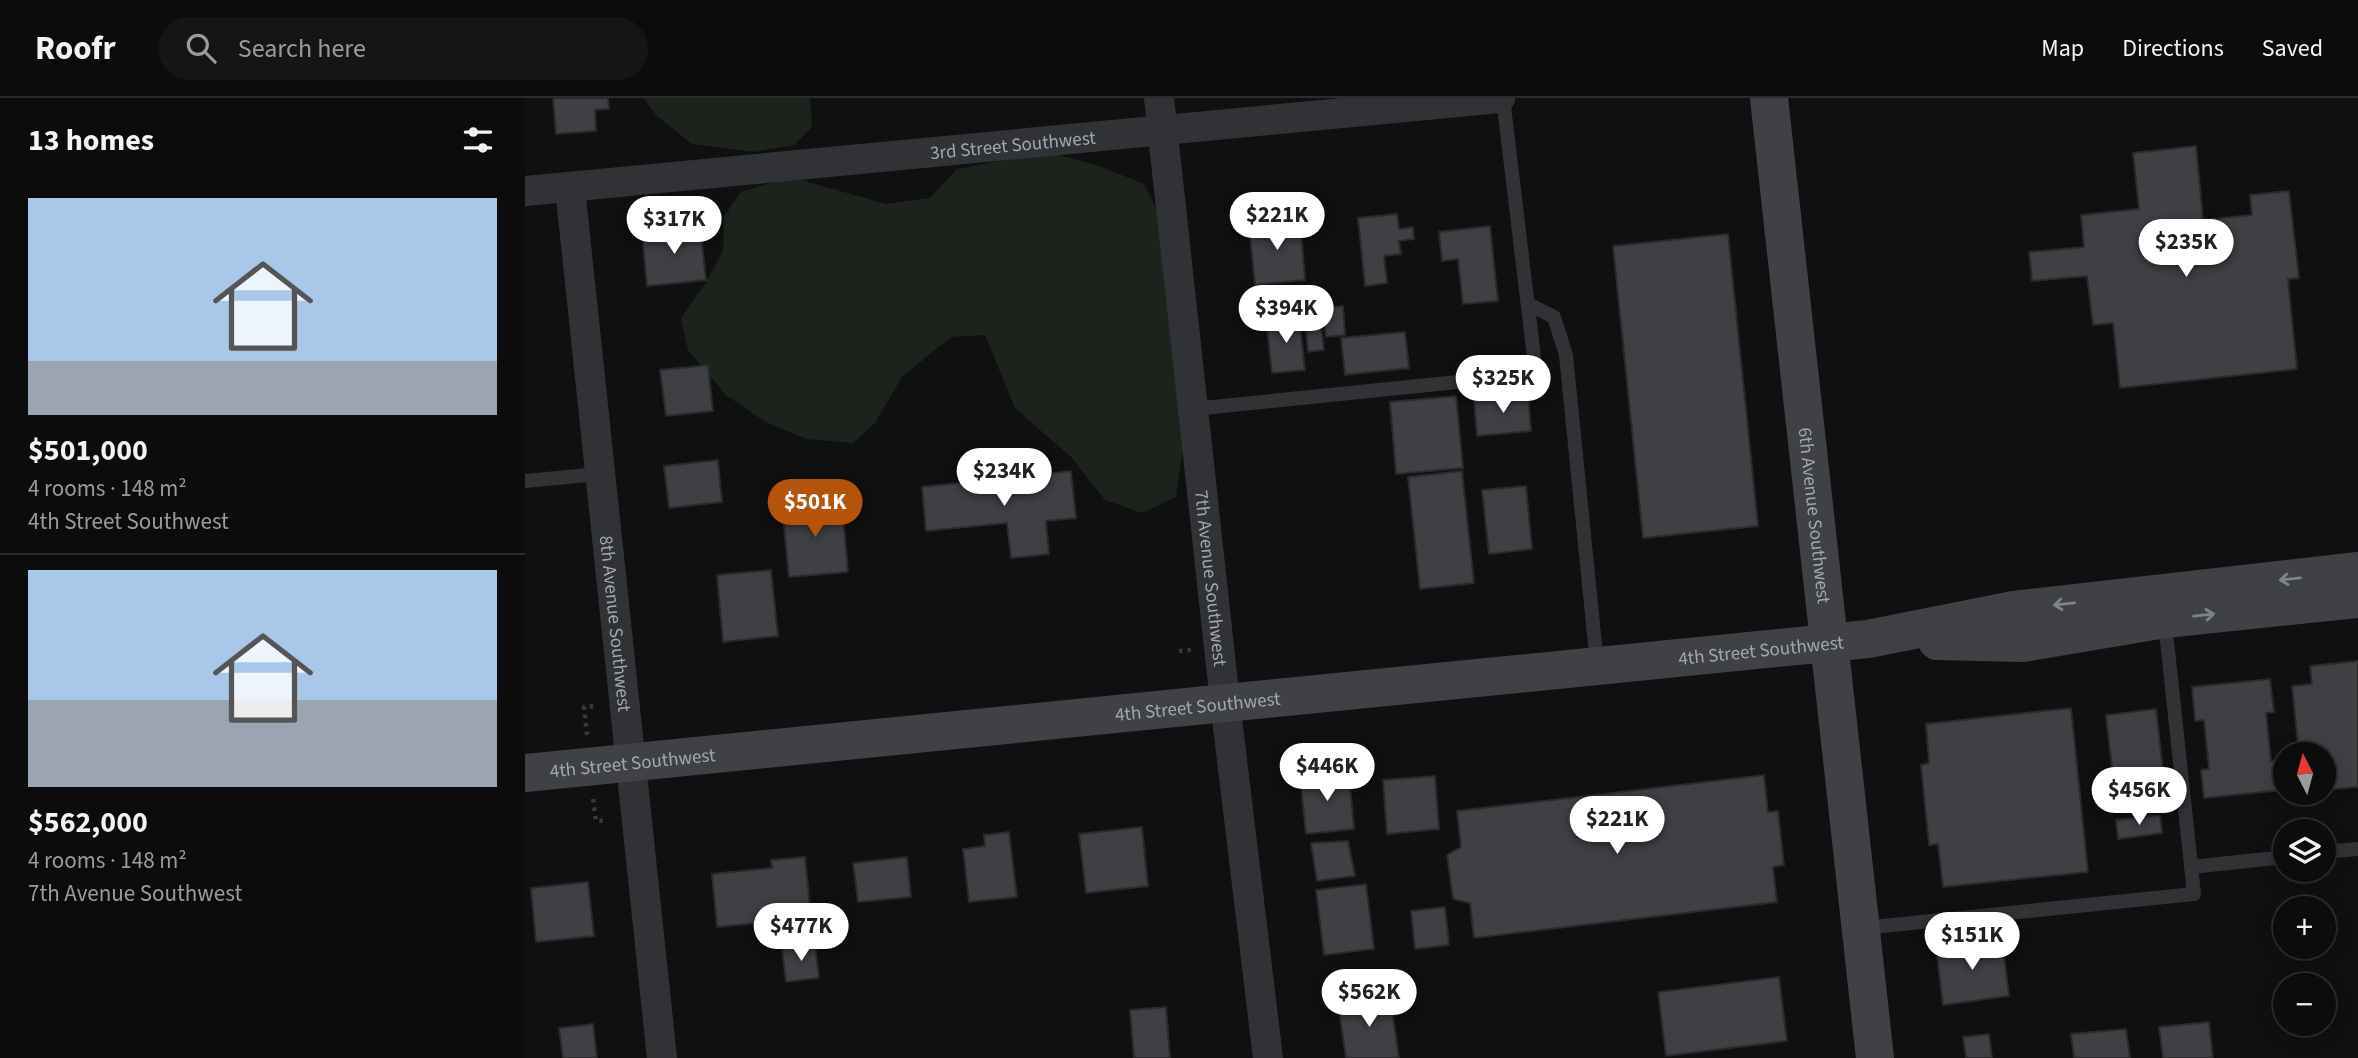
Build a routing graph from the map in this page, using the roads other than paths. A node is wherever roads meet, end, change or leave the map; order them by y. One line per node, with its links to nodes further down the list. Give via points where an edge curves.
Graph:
1 (1159, 98): 4 (street, 7th Avenue Southwest)
2 (1502, 98): 4 (street, 3rd Street Southwest); 7 (lane)
3 (1769, 98): 15 (street, 6th Avenue Southwest)
4 (1163, 130): 5 (street, 3rd Street Southwest); 8 (street, 7th Avenue Southwest)
5 (570, 188): 6 (street, 3rd Street Southwest); 9 (street, 8th Avenue Southwest)
6 (525, 191)
7 (1528, 304): 8 (lane, via 1536,374); 16 (lane, via 1553,317 1566,355)
8 (1193, 409): 17 (street, 7th Avenue Southwest)
9 (599, 474): 10 (lane); 18 (street, 8th Avenue Southwest)
10 (525, 481)
11 (2358, 571): 14 (street, 4th Street Southwest, one-way to 14, via 2014,610)
12 (2358, 599): 13 (street, 4th Street Southwest, one-way to 12)
13 (2165, 619): 14 (street, 4th Street Southwest, via 2023,643); 23 (lane)
14 (1868, 639): 15 (street, 4th Street Southwest)
15 (1830, 642): 16 (street, 4th Street Southwest); 24 (street, 6th Avenue Southwest)
16 (1597, 666): 17 (street, 4th Street Southwest)
17 (1225, 702): 18 (street, 4th Street Southwest); 26 (street, 7th Avenue Southwest)
18 (628, 764): 19 (street, 4th Street Southwest); 25 (street, 8th Avenue Southwest)
19 (525, 773)
20 (2358, 849): 21 (lane)
21 (2336, 851)
22 (2273, 858): 23 (lane)
23 (2191, 867): 24 (lane, via 2194,894)
24 (1861, 929): 27 (street, 6th Avenue Southwest)
25 (661, 1058)
26 (1268, 1058)
27 (1875, 1058)

